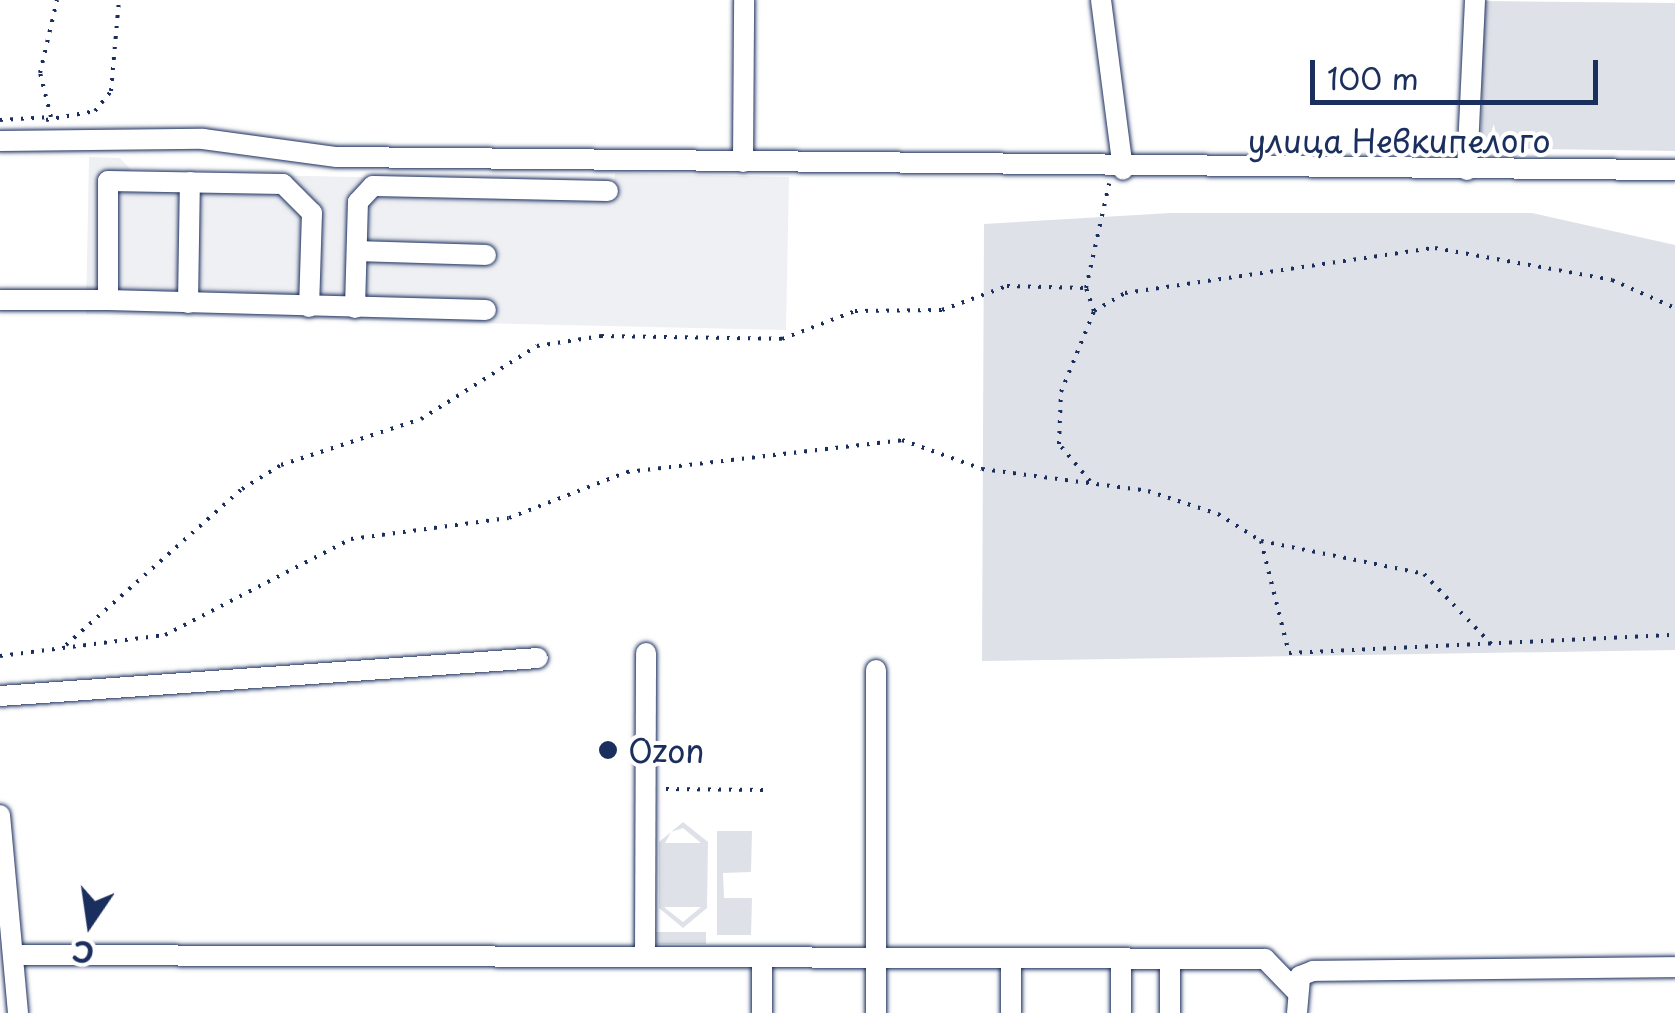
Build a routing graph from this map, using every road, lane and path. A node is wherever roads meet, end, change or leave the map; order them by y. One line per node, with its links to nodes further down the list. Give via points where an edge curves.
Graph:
1 (56, 0): 6 (path, via 40,73)
2 (119, 0): 6 (path, via 110,91 94,111)
3 (744, 0): 9 (street)
4 (1101, 0): 10 (street)
5 (1475, 0): 11 (street)
6 (50, 117): 7 (path); 8 (path)
7 (0, 120)
8 (6, 141): 9 (street, улица Невкипелого, via 202,139 337,157)
9 (743, 162): 10 (street, улица Невкипелого)
10 (1123, 170): 11 (street, улица Невкипелого); 17 (path, via 1102,192)
11 (1467, 170): 12 (street, улица Невкипелого)
12 (1675, 170)
13 (190, 182): 19 (street, via 108,181); 20 (street); 21 (street, via 283,184 298,194 312,212)
14 (608, 191): 15 (street, via 373,186 358,202)
15 (357, 251): 16 (street); 22 (street)
16 (486, 255)
17 (1086, 288): 25 (path); 29 (path, via 1006,286 942,310 856,311 782,339 601,336 536,346 421,420 268,473)
18 (0, 300): 19 (street)
19 (108, 300): 20 (street)
20 (188, 303): 21 (street)
21 (309, 307): 22 (street)
22 (356, 308): 24 (street)
23 (1675, 308): 25 (path, via 1612,280 1435,248 1125,292)
24 (486, 310)
25 (1094, 311): 26 (path, via 1060,409 1059,444)
26 (1090, 482): 27 (path, via 1218,514); 29 (path, via 982,469 902,440 627,472 509,518 351,539 164,635)
27 (1261, 541): 30 (path, via 1424,574); 30 (path, via 1290,653)
28 (1675, 635): 30 (path)
29 (66, 646): 32 (path)
30 (1494, 647)
31 (646, 653): 37 (street)
32 (0, 656)
33 (538, 658): 35 (street)
34 (876, 670): 44 (street)
35 (0, 696)
36 (696, 780): 38 (path)
37 (646, 789): 38 (path); 42 (street)
38 (696, 790): 39 (path)
39 (766, 790)
40 (0, 815): 41 (street)
41 (14, 955): 42 (street); 50 (street)
42 (646, 957): 43 (street)
43 (762, 958): 44 (street); 51 (street)
44 (876, 958): 45 (street); 52 (street)
45 (1011, 958): 46 (street); 53 (street)
46 (1121, 959): 47 (street); 54 (street)
47 (1170, 959): 49 (street, via 1272,960); 55 (street)
48 (1675, 967): 49 (street, via 1312,971 1300,976)
49 (1298, 1003)
50 (18, 1013)
51 (762, 1013)
52 (876, 1013)
53 (1011, 1013)
54 (1121, 1013)
55 (1170, 1013)

